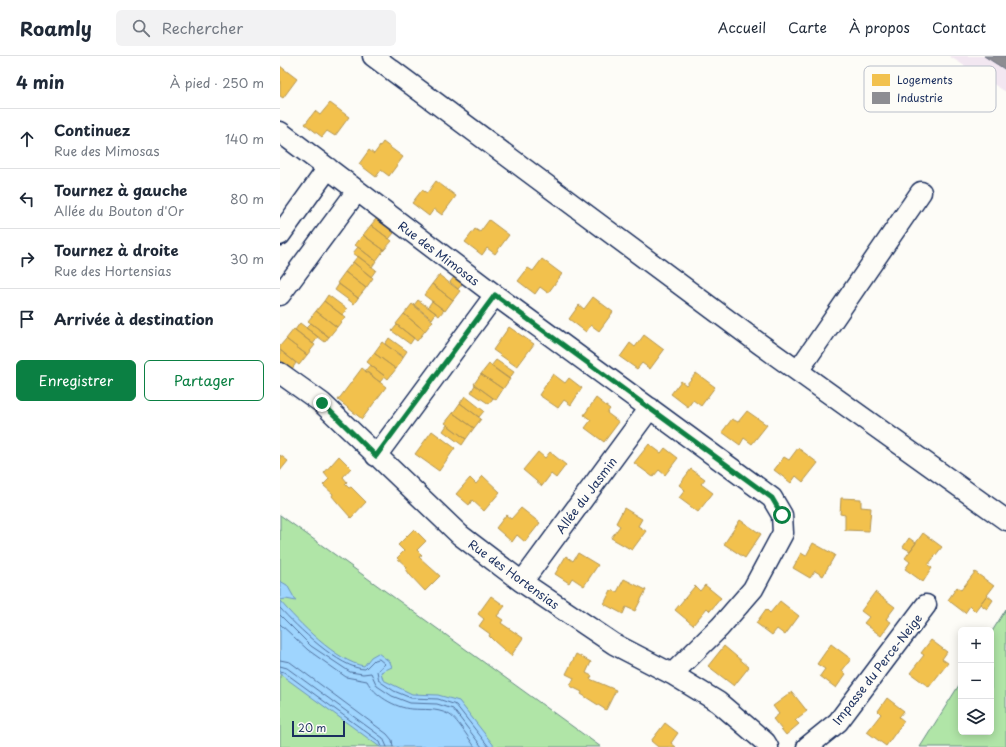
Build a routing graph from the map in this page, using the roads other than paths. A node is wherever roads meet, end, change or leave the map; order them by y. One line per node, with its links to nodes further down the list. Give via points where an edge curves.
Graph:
1 (373, 56): 9 (street)
2 (280, 132): 3 (street, Rue des Mimosas)
3 (328, 168): 4 (street, Rue des Mimosas); 6 (street)
4 (357, 191): 7 (street); 8 (street, Rue des Mimosas)
5 (922, 192): 9 (street)
6 (280, 235)
7 (280, 295)
8 (495, 295): 11 (street, Rue des Mimosas); 12 (street)
9 (798, 371): 13 (street)
10 (280, 373): 12 (street, Rue des Hortensias, via 322,403)
11 (650, 408): 14 (street, Allée du Jasmin); 16 (street, Rue des Mimosas, via 772,498 784,522 783,533 753,589 720,627)
12 (376, 456): 14 (street, Rue des Hortensias, via 460,535)
13 (1006, 520)
14 (522, 582): 16 (street, Rue des Hortensias, via 614,644)
15 (926, 605): 18 (street, Impasse du Perce-Neige, via 838,722)
16 (672, 674): 17 (street, Rue des Hortensias, via 718,702)
17 (768, 747)
18 (807, 747)

